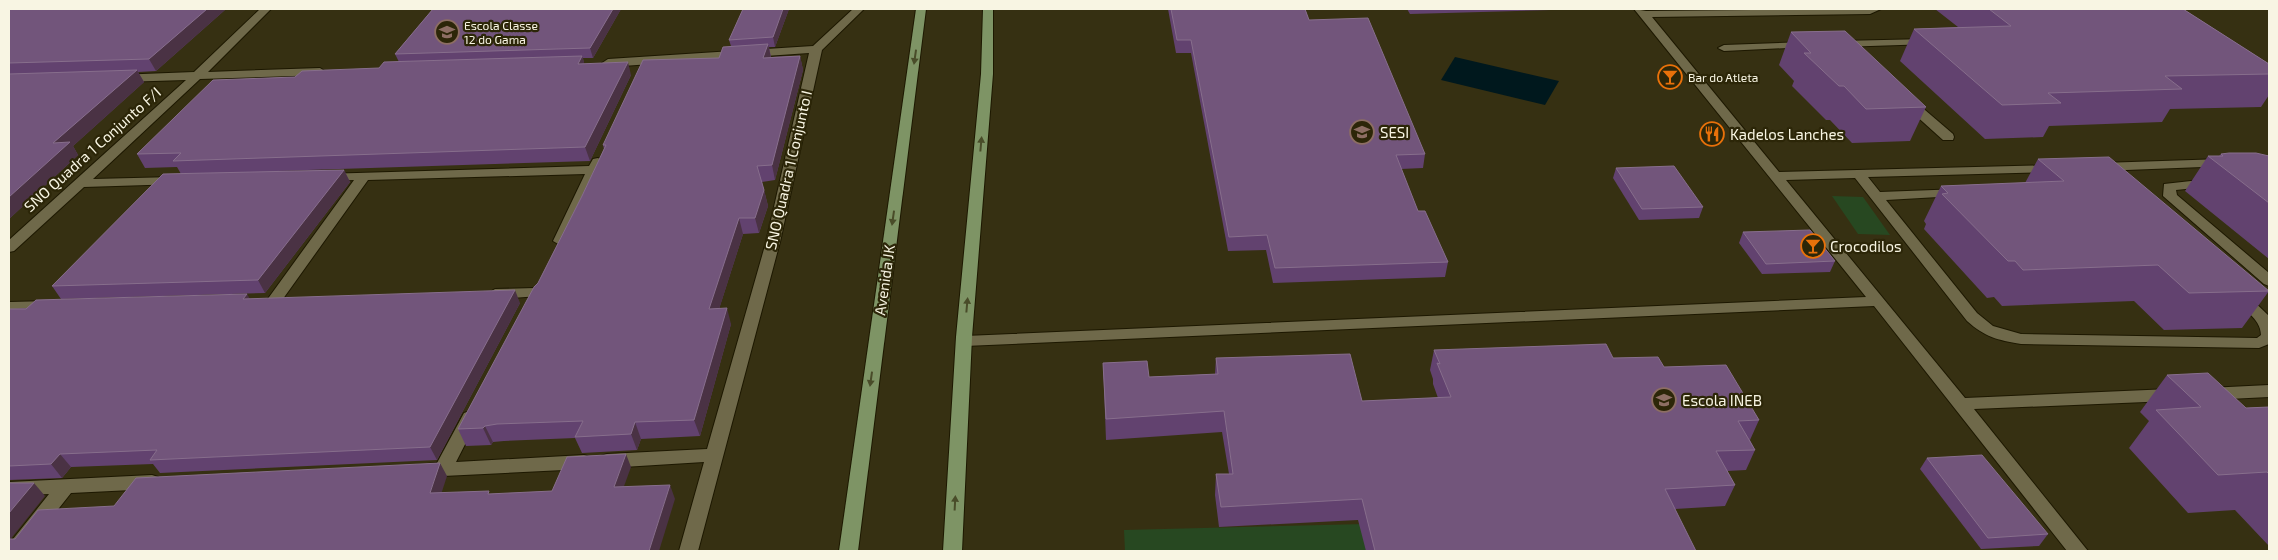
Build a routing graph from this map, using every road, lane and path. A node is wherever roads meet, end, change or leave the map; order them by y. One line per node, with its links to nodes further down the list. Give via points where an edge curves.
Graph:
1 (266, 9): 15 (street, SNO Quadra 1 Conjunto F/I)
2 (859, 9): 10 (street)
3 (921, 9): 61 (main road, Avenida JK, one-way to 61)
4 (988, 9): 49 (main road, one-way to 4, via 987,74)
5 (1876, 9): 6 (street, via 1841,12)
6 (1641, 11): 26 (street)
7 (1941, 41): 8 (street)
8 (1845, 44): 9 (street); 11 (street)
9 (1724, 48)
10 (816, 49): 12 (street); 53 (street, SNO Quadra 1 Conjunto I, via 773,242)
11 (1860, 58)
12 (646, 62): 13 (street); 17 (street)
13 (596, 64)
14 (337, 71): 15 (street)
15 (198, 75): 16 (street); 31 (street, SNO Quadra 1 Conjunto F/I)
16 (108, 78)
17 (638, 80)
18 (1896, 91): 19 (street)
19 (1948, 137)
20 (603, 152): 24 (street)
21 (2240, 163): 22 (street)
22 (2083, 167)
23 (2064, 168): 25 (street)
24 (594, 170): 27 (street); 35 (street)
25 (1858, 174): 26 (street); 33 (street)
26 (1776, 176): 44 (street)
27 (363, 177): 28 (street); 41 (street)
28 (314, 178)
29 (187, 181): 31 (street)
30 (2220, 182): 37 (street, via 2180,184 2169,187 2168,191 2179,206)
31 (79, 183): 34 (street, SNO Quadra 1 Conjunto F/I)
32 (1974, 191): 33 (street)
33 (1876, 196): 48 (street, via 1972,317 1987,330 2002,336 2054,340 2259,343 2269,338)
34 (9, 248)
35 (552, 258)
36 (543, 275): 39 (street)
37 (2269, 281)
38 (2228, 284): 48 (street, via 2262,317)
39 (535, 293): 40 (street); 47 (street)
40 (477, 295)
41 (275, 300): 42 (street); 43 (street)
42 (294, 300)
43 (255, 301)
44 (1878, 301): 49 (street); 51 (street)
45 (68, 305): 46 (street)
46 (9, 307)
47 (526, 311)
48 (2269, 331)
49 (965, 341): 62 (main road, one-way to 49)
50 (2269, 391): 51 (street)
51 (1960, 404): 63 (street)
52 (475, 408): 54 (street)
53 (716, 455): 54 (street); 60 (street, SNO Quadra 1 Conjunto I)
54 (443, 469): 55 (street)
55 (404, 471)
56 (165, 481): 57 (street)
57 (66, 486): 58 (street); 59 (street)
58 (9, 489)
59 (14, 551)
60 (688, 551)
61 (848, 551)
62 (952, 551)
63 (2078, 551)

